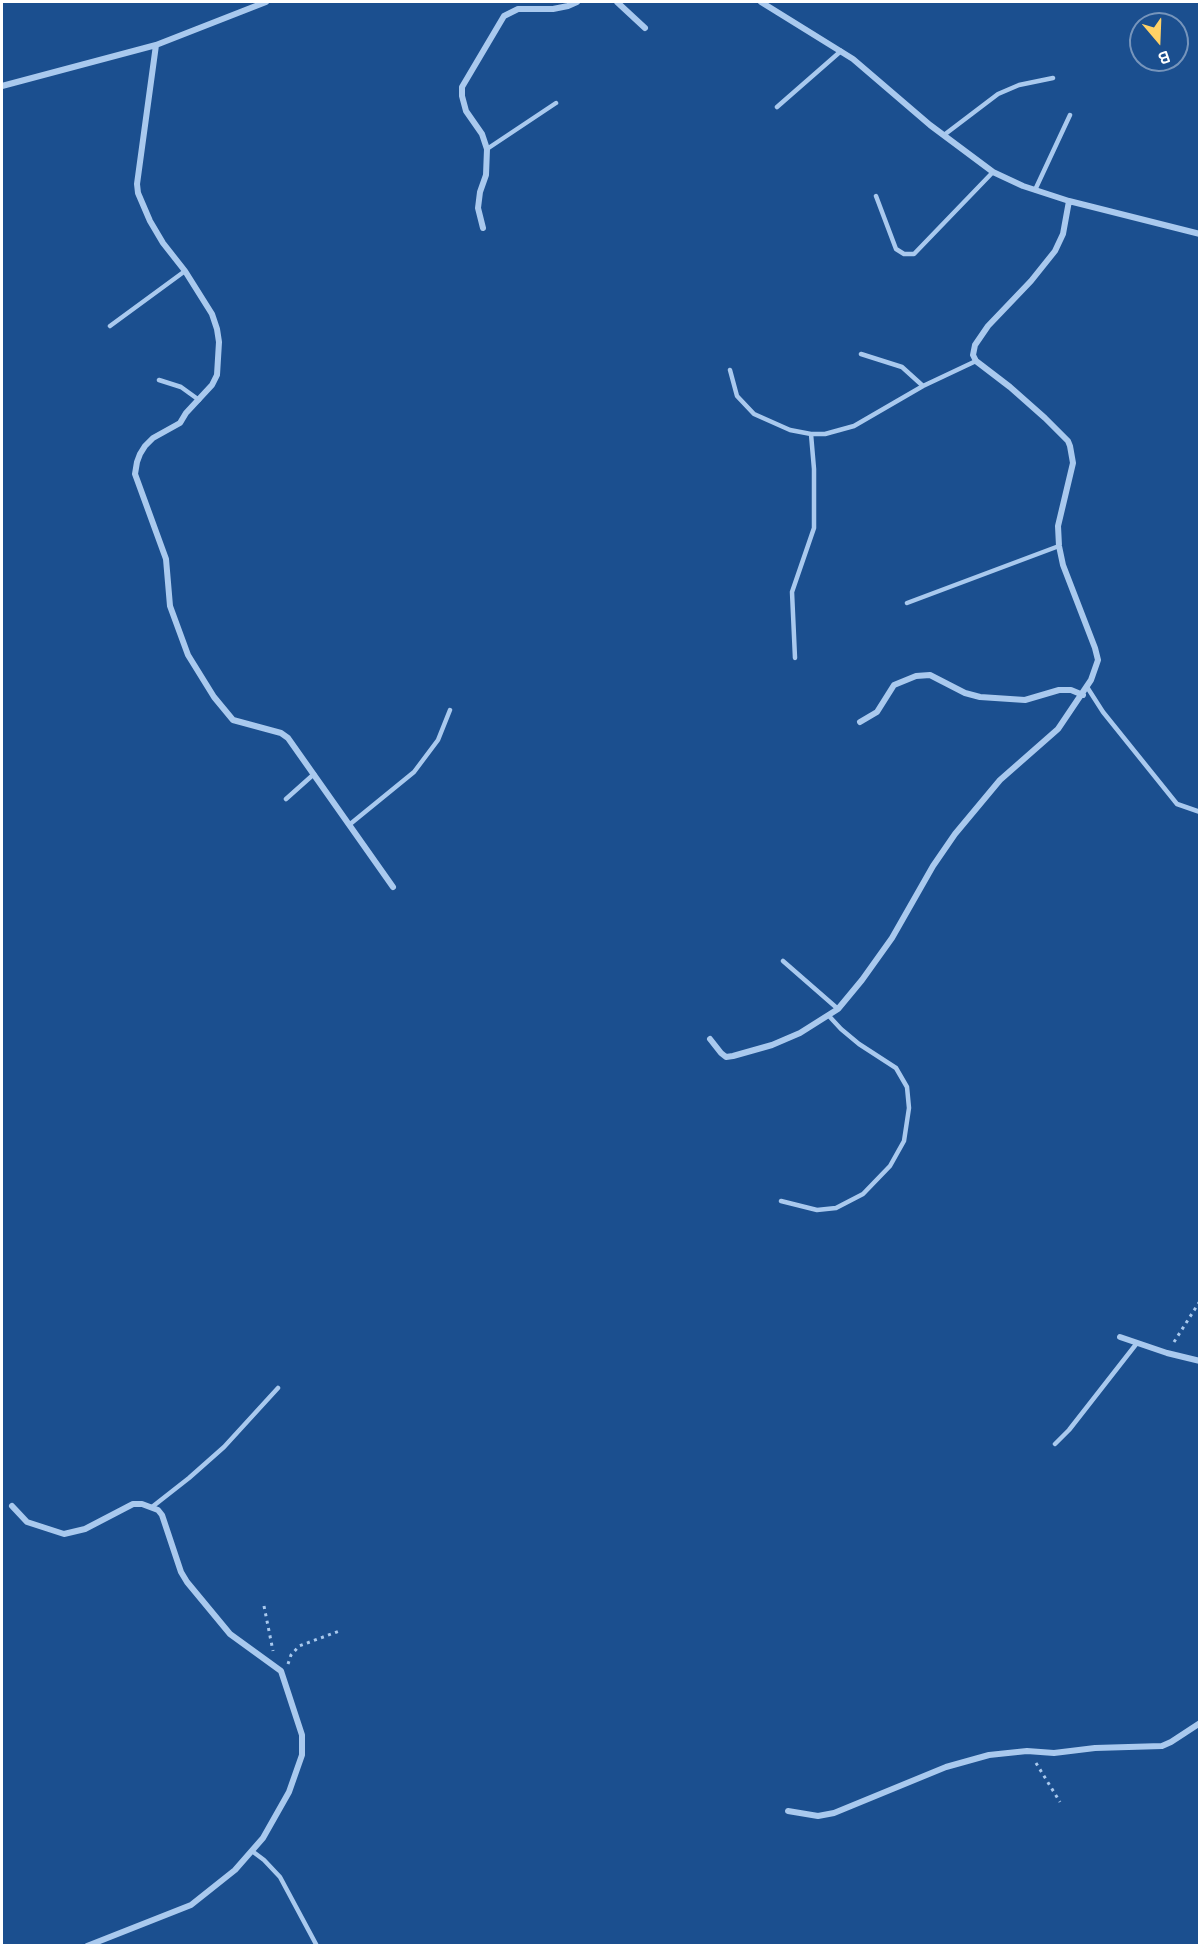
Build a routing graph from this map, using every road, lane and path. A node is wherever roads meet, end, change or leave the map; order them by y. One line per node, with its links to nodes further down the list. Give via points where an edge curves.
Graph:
1 (266, 2): 7 (street)
2 (578, 2): 15 (street, via 553,9 518,9 504,16 462,87 466,111)
3 (617, 2): 6 (street)
4 (761, 2): 5 (street)
5 (774, 5): 8 (street)
6 (645, 28)
7 (156, 45): 10 (street); 22 (street, via 138,194 163,243)
8 (841, 51): 12 (lane); 14 (street)
9 (1053, 78): 14 (lane, via 998,94)
10 (2, 86)
11 (556, 103): 15 (lane)
12 (777, 107)
13 (1070, 115): 17 (lane)
14 (944, 135): 16 (street)
15 (487, 148): 20 (street, via 486,175 478,208)
16 (993, 172): 17 (street); 18 (lane, via 914,254 896,249)
17 (1035, 190): 19 (street)
18 (876, 196)
19 (1069, 201): 21 (street); 25 (street, via 1063,234 1055,251 975,345)
20 (483, 228)
21 (1200, 234)
22 (185, 271): 23 (lane); 29 (street, via 212,314 219,342 217,375)
23 (110, 326)
24 (861, 354): 28 (lane, via 902,367)
25 (976, 361): 28 (lane); 31 (street, via 1068,441 1073,463 1058,526)
26 (730, 370): 30 (lane, via 737,396 754,414 790,430)
27 (159, 380): 29 (lane, via 181,387)
28 (922, 386): 30 (lane, via 854,426)
29 (199, 400): 38 (street, via 180,423 145,446 135,474 166,559 173,617 188,655 233,720 281,733)
30 (811, 434): 33 (lane, via 814,528 792,592)
31 (1059, 546): 32 (lane); 34 (street, via 1098,660)
32 (907, 603)
33 (795, 658)
34 (1087, 687): 35 (street); 40 (lane, via 1177,804)
35 (1083, 695): 37 (street, via 1059,690 1025,700 980,697 930,675 916,676 894,685 877,712); 44 (street, via 1058,729 1000,780 955,834 892,938)
36 (450, 711): 41 (lane, via 438,740 414,772)
37 (860, 722)
38 (314, 774): 39 (lane); 41 (street)
39 (286, 799)
40 (1200, 812)
41 (349, 825): 42 (street)
42 (393, 887)
43 (783, 961): 44 (lane)
44 (838, 1009): 45 (street)
45 (829, 1016): 46 (street, via 801,1033 733,1056 726,1057); 47 (lane, via 859,1044 896,1068 907,1087 909,1108 904,1141 890,1166 863,1194 836,1208 817,1210)
46 (710, 1039)
47 (782, 1201)
48 (1200, 1301): 51 (path)
49 (1120, 1337): 50 (street)
50 (1137, 1343): 51 (street); 54 (lane)
51 (1167, 1353): 52 (street)
52 (1200, 1361)
53 (278, 1389): 56 (lane, via 224,1447)
54 (1055, 1444)
55 (12, 1506): 56 (street, via 27,1522 64,1534 133,1504)
56 (152, 1507): 59 (street, via 162,1515 187,1582 230,1634)
57 (264, 1606): 59 (path)
58 (342, 1630): 60 (path, via 299,1646 291,1655)
59 (275, 1666): 60 (street)
60 (284, 1677): 65 (street, via 302,1735 302,1755 289,1792)
61 (1200, 1723): 62 (street, via 1162,1746)
62 (1027, 1751): 63 (path); 64 (street, via 989,1755 946,1767 834,1813 818,1816)
63 (1060, 1802)
64 (788, 1811)
65 (252, 1851): 66 (street, via 236,1870 191,1905); 67 (lane, via 280,1877)
66 (87, 1946)
67 (317, 1946)

